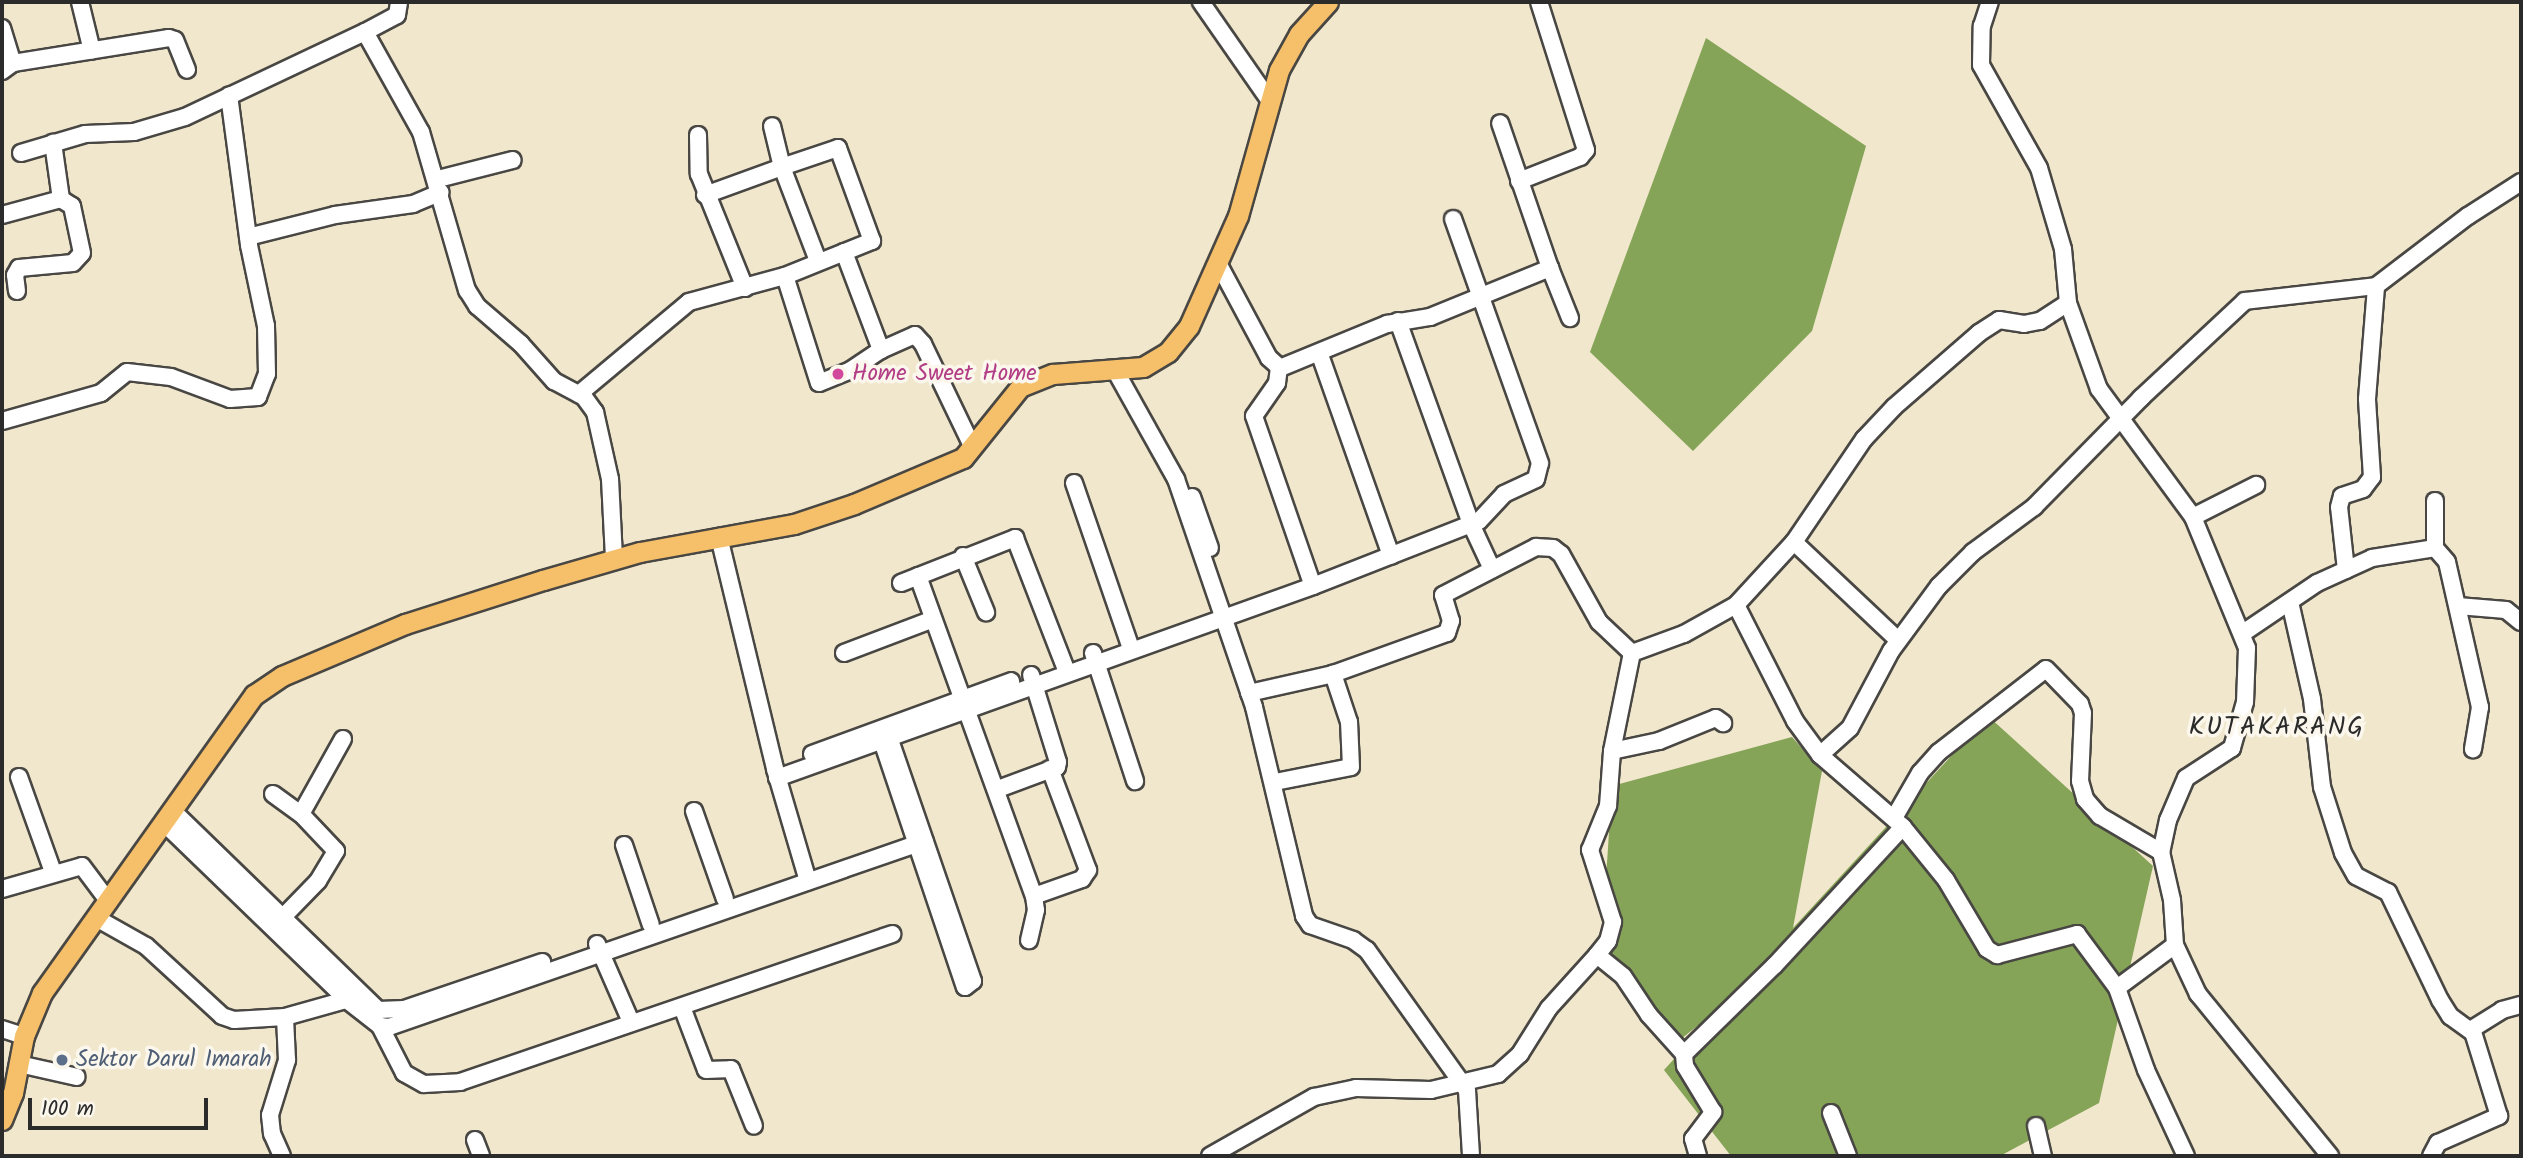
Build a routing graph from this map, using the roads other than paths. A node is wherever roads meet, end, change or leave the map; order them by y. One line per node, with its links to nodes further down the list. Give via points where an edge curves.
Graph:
1 (80, 2): 9 (street)
2 (399, 2): 8 (street, via 397,15)
3 (1200, 2): 13 (street)
4 (1328, 2): 13 (main road, via 1299,34)
5 (1539, 2): 21 (street, via 1586,150)
6 (1990, 2): 38 (street, via 1982,26 1981,65 2039,168 2063,249)
7 (2, 28): 10 (street)
8 (365, 32): 12 (street); 23 (street, via 421,132)
9 (92, 51): 10 (street); 11 (street, via 169,38 175,40)
10 (8, 67)
11 (187, 70)
12 (229, 94): 17 (street, via 185,117 134,132 85,134); 28 (street)
13 (1269, 100): 31 (main road, via 1238,216)
14 (1500, 123): 21 (street)
15 (772, 126): 20 (street)
16 (698, 135): 24 (street, via 699,174)
17 (53, 144): 18 (street); 25 (street)
18 (21, 153)
19 (513, 160): 23 (street)
20 (782, 167): 24 (street); 29 (street, via 829,150 838,148 842,153 872,242); 30 (street)
21 (1519, 181): 32 (street)
22 (2521, 182): 34 (street)
23 (440, 186): 28 (street, via 405,206 335,215); 45 (street, via 461,274 477,306 554,380)
24 (705, 195): 35 (street)
25 (61, 199): 26 (street); 36 (street, via 72,206 82,253 73,263 19,268 15,275)
26 (2, 215)
27 (1453, 219): 37 (street)
28 (248, 237): 47 (street, via 266,326 267,374 258,397 230,399 171,377 127,372 101,393)
29 (844, 252): 30 (street); 41 (street)
30 (818, 261): 33 (street)
31 (1218, 263): 43 (street, via 1269,358); 44 (main road, via 1189,326 1168,352 1143,367)
32 (1550, 268): 37 (street); 39 (street)
33 (785, 276): 35 (street); 41 (street, via 819,383 851,370)
34 (2376, 286): 46 (street, via 2245,301); 61 (street, via 2367,399 2372,477 2363,489 2342,496 2339,507)
35 (745, 288): 45 (street, via 689,302)
36 (18, 291)
37 (1481, 298): 40 (street); 52 (street, via 1541,473)
38 (2067, 303): 46 (street, via 2099,389); 55 (street, via 2031,323 1995,321 1894,407 1832,482)
39 (1570, 318)
40 (1403, 321): 42 (street); 52 (street)
41 (881, 350): 48 (street, via 915,335)
42 (1320, 355): 43 (street); 57 (street)
43 (1279, 367): 63 (street, via 1277,383 1254,416)
44 (1115, 370): 48 (main road, via 1053,374 1020,387); 69 (street, via 1176,479)
45 (579, 394): 59 (street, via 595,412 602,433 610,479)
46 (2120, 420): 53 (street); 73 (street, via 2034,507 1973,552 1939,586)
47 (2, 421)
48 (973, 447): 54 (main road, via 963,458 854,504 794,524)
49 (1074, 483): 74 (street)
50 (2256, 485): 53 (street)
51 (2435, 501): 56 (street)
52 (1476, 515): 57 (street); 60 (street)
53 (2193, 517): 72 (street)
54 (724, 536): 59 (main road); 90 (street)
55 (1794, 542): 66 (street); 73 (street)
56 (2435, 548): 61 (street, via 2372,558); 67 (street, via 2447,562)
57 (1389, 551): 63 (street)
58 (963, 556): 62 (street); 68 (street); 78 (street, via 1016,538)
59 (614, 559): 98 (main road, via 405,624 282,676 254,695)
60 (1492, 569): 76 (street, via 1536,547 1553,548 1569,565 1599,622); 79 (street, via 1444,595 1451,621 1447,633)
61 (2346, 570): 65 (street)
62 (918, 576): 64 (street); 70 (street)
63 (1312, 581): 69 (street)
64 (901, 583)
65 (2290, 602): 72 (street); 125 (street, via 2312,699 2322,787 2340,845 2356,876 2388,892 2445,1008)
66 (1736, 605): 76 (street, via 1684,634); 88 (street, via 1795,720)
67 (2458, 606): 71 (street, via 2506,610); 86 (street, via 2480,707)
68 (986, 612)
69 (1225, 612): 74 (street); 81 (street)
70 (931, 620): 75 (street); 82 (street)
71 (2521, 622)
72 (2243, 633): 102 (street, via 2249,671 2240,730 2232,748 2186,778)
73 (1898, 640): 88 (street, via 1850,728)
74 (1129, 645): 77 (street)
75 (844, 653)
76 (1632, 653): 87 (street)
77 (1094, 658): 78 (street); 92 (street)
78 (1065, 667): 80 (street)
79 (1333, 674): 81 (street); 93 (street, via 1349,722 1351,767)
80 (1033, 678): 82 (street); 89 (street, via 1058,762)
81 (1247, 686): 93 (street)
82 (967, 703): 84 (street); 94 (street)
83 (1723, 723): 87 (street, via 1716,718 1659,741)
84 (884, 733): 90 (street); 100 (street)
85 (343, 739): 97 (street)
86 (2473, 749)
87 (1612, 751): 116 (street, via 1608,806 1590,850 1613,922 1608,941)
88 (1820, 755): 99 (street)
89 (1050, 769): 94 (street); 106 (street, via 1088,870 1082,879)
90 (781, 772): 104 (street)
91 (19, 777): 103 (street)
92 (1135, 781)
93 (1275, 782): 130 (street, via 1304,916 1310,925 1353,940 1367,950)
94 (998, 789): 106 (street)
95 (273, 794): 97 (street)
96 (694, 811): 107 (street)
97 (301, 814): 110 (street, via 336,851 318,881)
98 (170, 818): 108 (main road); 110 (street); 118 (street)
99 (1898, 822): 102 (street, via 1920,773 1939,752 2046,669 2083,713 2080,781 2085,799 2100,816); 117 (street, via 1946,880 1992,953 2077,934); 127 (street, via 1775,965)
100 (919, 838): 100 (street, via 973,981 965,987); 104 (street)
101 (624, 845): 111 (street)
102 (2161, 852): 114 (street, via 2172,900)
103 (53, 872): 105 (street); 108 (street, via 82,866)
104 (812, 875): 107 (street); 115 (street)
105 (2, 889)
106 (1034, 897): 113 (street)
107 (725, 899): 111 (street)
108 (109, 902): 109 (main road)
109 (98, 919): 121 (street, via 146,946 222,1016 234,1020); 126 (main road, via 42,993)
110 (281, 919): 118 (street)
111 (651, 925): 115 (street)
112 (892, 934): 120 (street)
113 (1029, 940)
114 (2175, 945): 117 (street); 144 (street, via 2197,994)
115 (599, 948): 118 (street, via 391,1012); 122 (street); 123 (street, via 450,1009)
116 (1597, 955): 127 (street, via 1623,976); 130 (street, via 1549,1008 1520,1054 1498,1074 1480,1081)
117 (2117, 988): 143 (street, via 2146,1070)
118 (355, 998): 121 (street); 123 (street)
119 (2521, 1004): 125 (street, via 2476,1023)
120 (682, 1007): 122 (street); 133 (street, via 706,1070 731,1069)
121 (285, 1017): 136 (street, via 287,1060 270,1115)
122 (631, 1022): 123 (street, via 486,1074 441,1085 424,1084 404,1073)
123 (380, 1026)
124 (2, 1029): 126 (street)
125 (2472, 1032): 145 (street, via 2499,1116 2438,1143)
126 (24, 1036): 128 (main road)
127 (1684, 1054): 140 (street, via 1685,1066 1713,1112 1693,1139)
128 (19, 1063): 129 (street); 132 (main road)
129 (77, 1077)
130 (1458, 1080): 138 (street, via 1431,1090 1356,1088 1314,1097); 139 (street, via 1468,1093)
131 (1831, 1113): 141 (street)
132 (2, 1120)
133 (754, 1126)
134 (2036, 1126): 142 (street)
135 (475, 1140): 137 (street)
136 (282, 1156)
137 (481, 1156)
138 (1210, 1156)
139 (1472, 1156)
140 (1698, 1156)
141 (1848, 1156)
142 (2043, 1156)
143 (2186, 1156)
144 (2330, 1156)
145 (2431, 1156)

